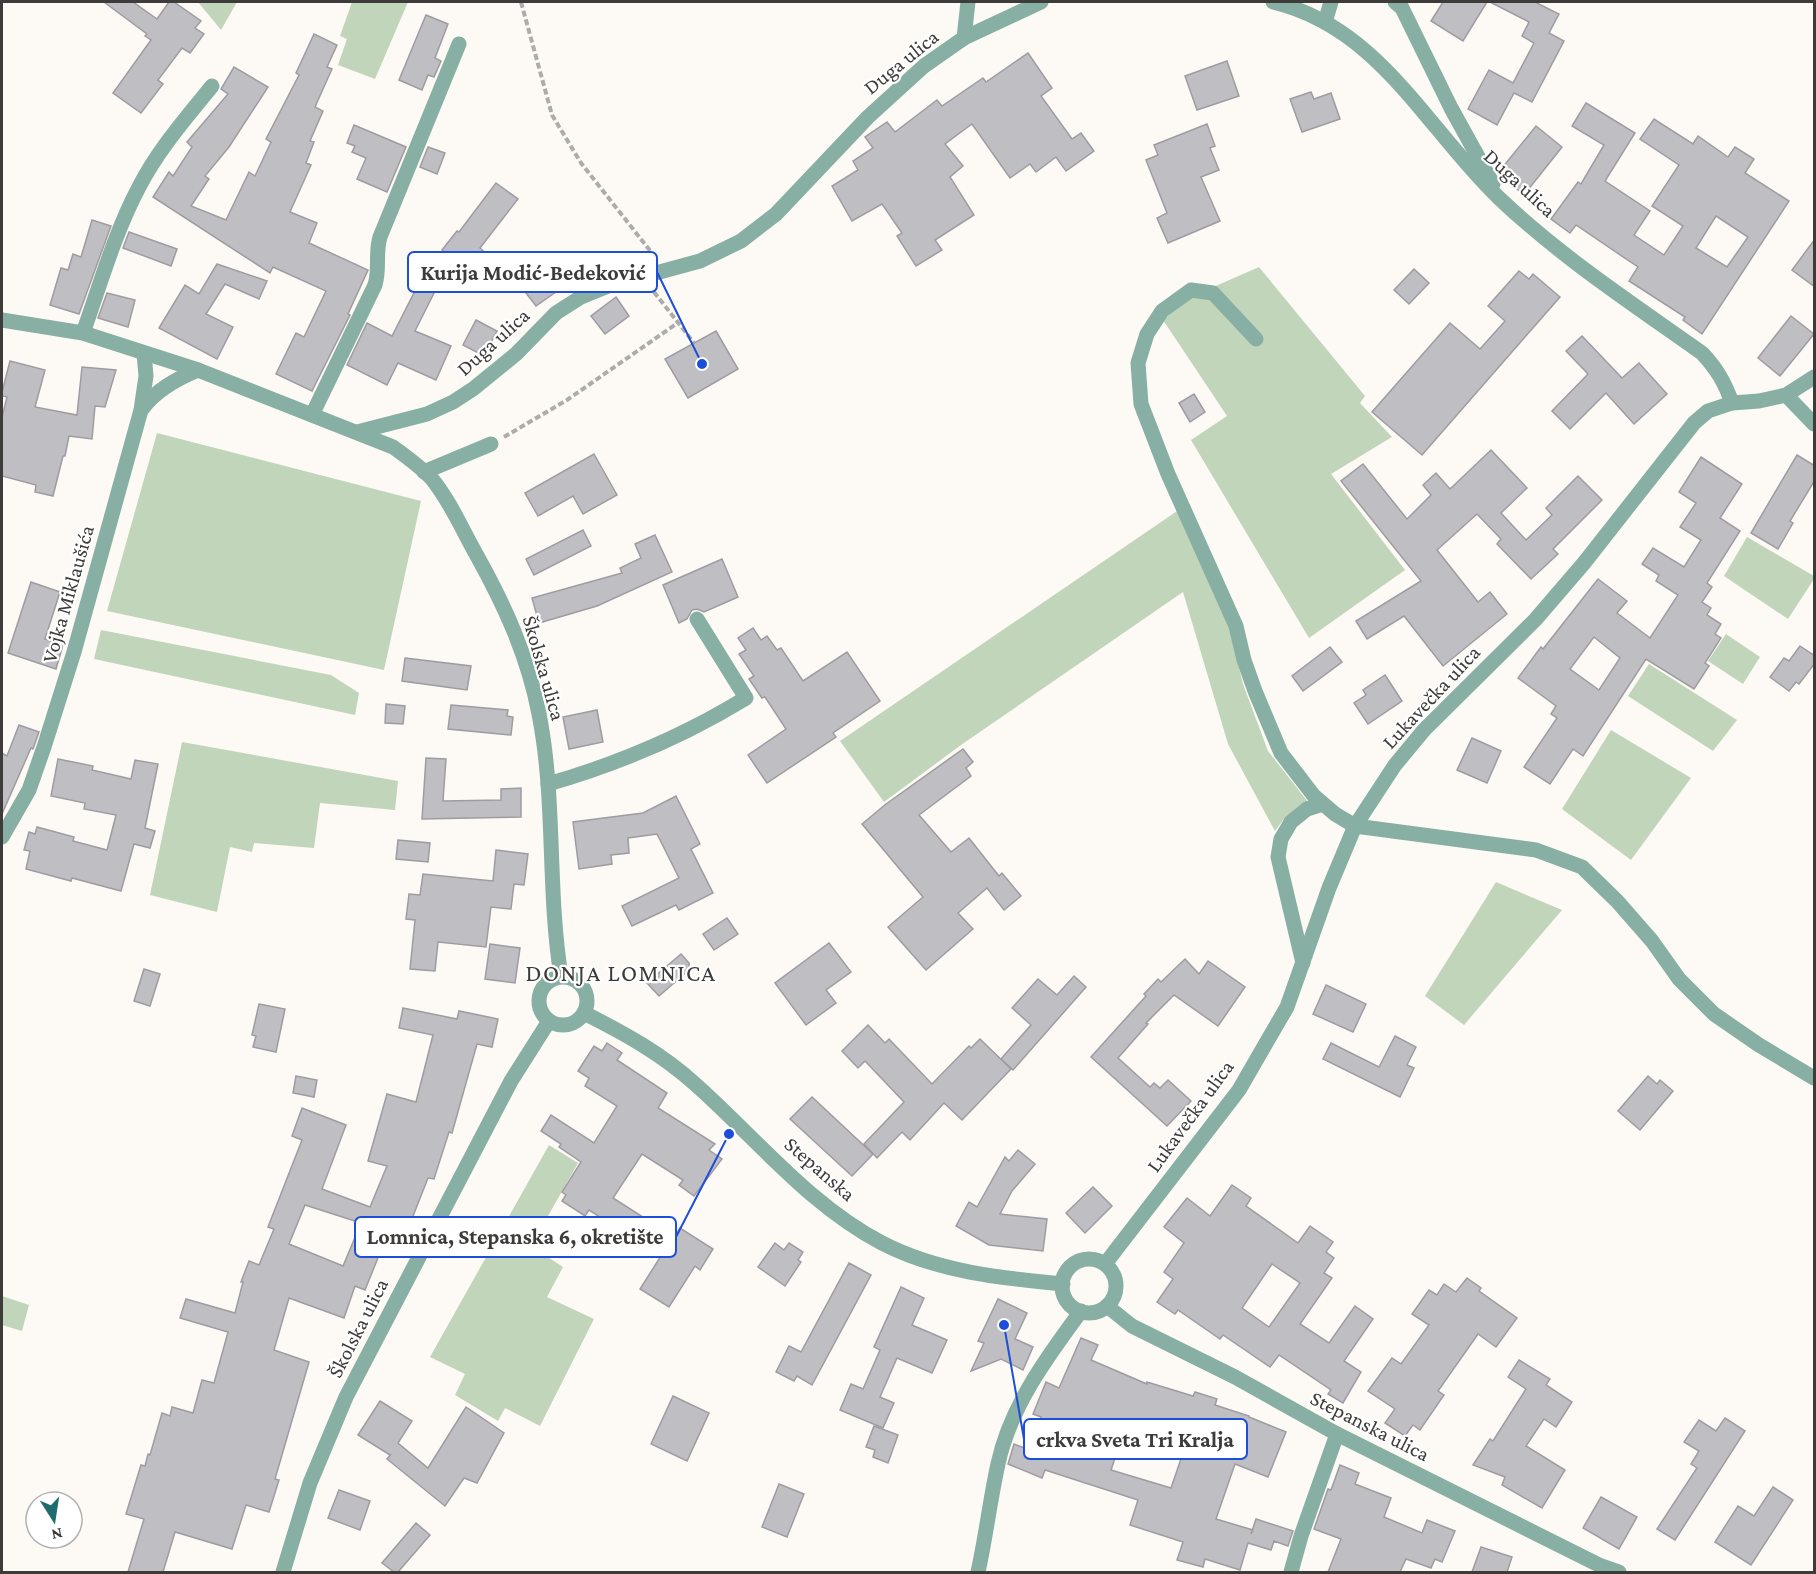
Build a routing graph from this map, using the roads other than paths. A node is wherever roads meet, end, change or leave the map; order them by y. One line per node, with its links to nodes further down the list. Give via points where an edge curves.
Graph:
1 (968, 2): 7 (street)
2 (1041, 2): 7 (street, Duga ulica)
3 (1273, 2): 6 (street, Duga ulica, via 1295,7)
4 (1331, 2): 6 (street)
5 (1395, 2): 10 (street, via 1402,8)
6 (1325, 22): 10 (street, Duga ulica, via 1368,51 1397,80)
7 (964, 38): 22 (street, Duga ulica, via 924,66 868,117 776,214 741,241 700,261 581,297 556,313 516,354 453,402 427,414)
8 (459, 44): 20 (street, via 380,237 375,285)
9 (212, 86): 12 (street, via 153,161 138,188)
10 (1501, 199): 18 (street, Duga ulica, via 1584,270 1702,353 1716,368)
11 (2, 320): 12 (street)
12 (83, 333): 14 (street)
13 (1256, 339): 27 (street, via 1213,293 1191,290 1162,311 1147,334 1138,363 1141,404 1236,626 1266,721 1281,753)
14 (144, 353): 15 (street); 19 (street, Vojka Miklaušića, via 146,376)
15 (198, 370): 19 (street, via 162,388); 20 (street)
16 (1815, 377): 17 (street, Lukavečka ulica)
17 (1786, 395): 18 (street, Lukavečka ulica); 21 (street)
18 (1732, 403): 28 (street, Lukavečka ulica, via 1708,411 1694,423 1535,620 1424,730)
19 (141, 410): 29 (street, Vojka Miklaušića, via 44,747 29,790)
20 (312, 415): 22 (street)
21 (1815, 424)
22 (357, 432): 24 (street, Školska ulica, via 393,447)
23 (490, 444): 24 (street)
24 (424, 472): 26 (street, Školska ulica, via 446,498 511,621 539,714)
25 (697, 619): 26 (street, via 746,699 672,738)
26 (548, 784): 31 (street, Školska ulica, via 554,927)
27 (1323, 804): 28 (street); 30 (street, via 1307,809 1291,822 1281,839 1278,857)
28 (1354, 826): 30 (street, Lukavečka ulica); 34 (street, via 1536,850 1582,867 1617,901 1679,979 1714,1014)
29 (2, 837)
30 (1303, 963): 35 (street, Lukavečka ulica, via 1287,1007 1239,1090)
31 (561, 976): 32 (street, via 578,981 584,988); 33 (street, via 540,991 539,1008)
32 (584, 1013): 33 (street, via 572,1024); 36 (street, Stepanska, via 638,1041 668,1062 740,1124 810,1194 882,1243 916,1258 970,1273)
33 (549, 1021): 40 (street, Školska ulica, via 511,1081 346,1397 310,1483)
34 (1815, 1078)
35 (1105, 1264): 36 (street, via 1085,1259 1076,1263 1069,1268); 37 (street, via 1116,1281 1116,1291)
36 (1063, 1284): 38 (street, via 1067,1301)
37 (1107, 1306): 38 (street, via 1090,1313); 39 (street, Stepanska ulica, via 1132,1326)
38 (1081, 1311): 41 (street, via 1028,1387 1010,1426 998,1462)
39 (1337, 1434): 42 (street); 43 (street, Stepanska ulica)
40 (283, 1572)
41 (978, 1572)
42 (1291, 1572)
43 (1620, 1572)

